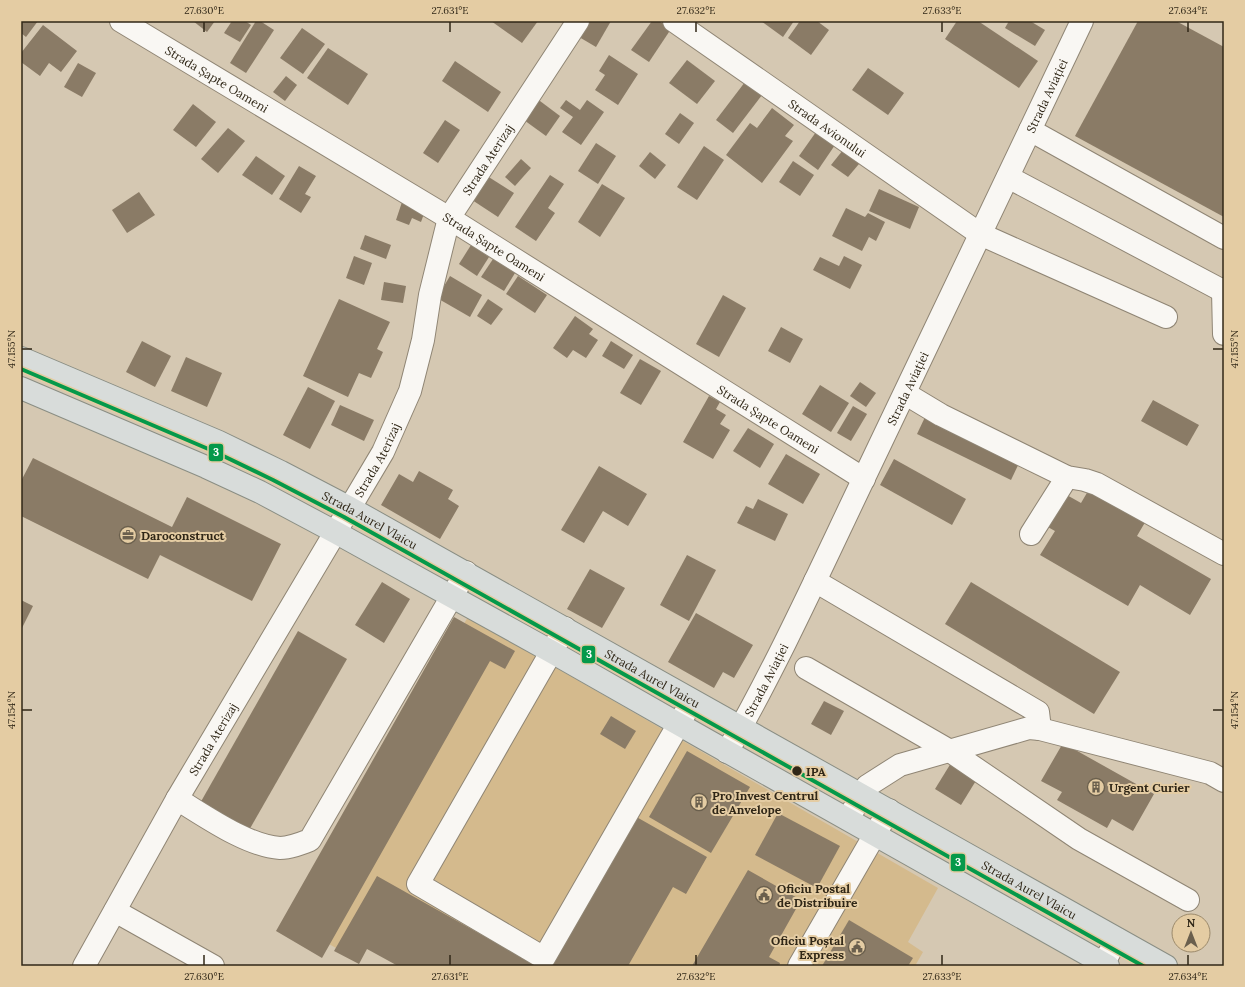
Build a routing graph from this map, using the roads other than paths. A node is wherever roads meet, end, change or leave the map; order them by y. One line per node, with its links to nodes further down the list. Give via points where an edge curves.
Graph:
1 (121, 21): 7 (street, Strada Șapte Oameni)
2 (578, 21): 7 (street, Strada Aterizaj)
3 (674, 21): 8 (street, Strada Avionului)
4 (1082, 21): 5 (street, Strada Aviației)
5 (1030, 130): 6 (street, Strada Aviației); 9 (street)
6 (1008, 177): 8 (street, Strada Aviației); 10 (street)
7 (449, 218): 17 (street, Strada Șapte Oameni); 18 (street, Strada Aterizaj, via 410,391 383,452)
8 (980, 234): 11 (street, Strada Avionului); 15 (street, Strada Aviației)
9 (1224, 238)
10 (1223, 290): 12 (street)
11 (1166, 317)
12 (1224, 334)
13 (21, 358): 18 (main road, Strada Aurel Vlaicu, via 219,442)
14 (21, 388): 19 (main road, via 206,467)
15 (906, 394): 16 (street, via 941,415); 17 (street, Strada Aviației)
16 (1067, 477): 20 (street); 21 (street, via 1097,484)
17 (864, 479): 23 (street, Strada Aviației)
18 (350, 508): 19 (street, Strada Aterizaj); 22 (main road, Strada Aurel Vlaicu)
19 (335, 532): 24 (main road); 36 (street, Strada Aterizaj)
20 (1031, 534)
21 (1224, 554)
22 (466, 572): 24 (street); 25 (main road, Strada Aurel Vlaicu)
23 (815, 581): 30 (street, Strada Aviației); 31 (street, via 1038,712)
24 (452, 597): 26 (main road); 36 (street, via 310,840 297,846 280,848 249,840)
25 (565, 628): 26 (street); 28 (main road, Strada Aurel Vlaicu)
26 (552, 652): 29 (main road); 29 (street, via 418,884 544,958)
27 (806, 668): 32 (street)
28 (692, 700): 29 (street); 30 (main road, Strada Aurel Vlaicu)
29 (679, 725): 33 (main road)
30 (741, 728): 33 (street, Strada Aviației); 35 (main road, Strada Aurel Vlaicu)
31 (1040, 729): 32 (street, via 1029,728); 34 (street, via 1210,773)
32 (950, 751): 35 (street, via 900,765 867,786); 40 (street, via 1079,839)
33 (727, 752): 38 (main road)
34 (1224, 781)
35 (861, 795): 37 (main road, Strada Aurel Vlaicu); 38 (street)
36 (177, 799): 41 (street, Strada Aterizaj)
37 (888, 810): 39 (street); 42 (main road, Strada Aurel Vlaicu)
38 (848, 819): 39 (main road)
39 (875, 835): 43 (main road); 46 (street)
40 (1188, 900)
41 (115, 911): 44 (street, Strada Aterizaj); 45 (street)
42 (1117, 939): 43 (street); 47 (main road, Strada Aurel Vlaicu)
43 (1105, 965)
44 (84, 966)
45 (213, 966)
46 (799, 966)
47 (1166, 966)

